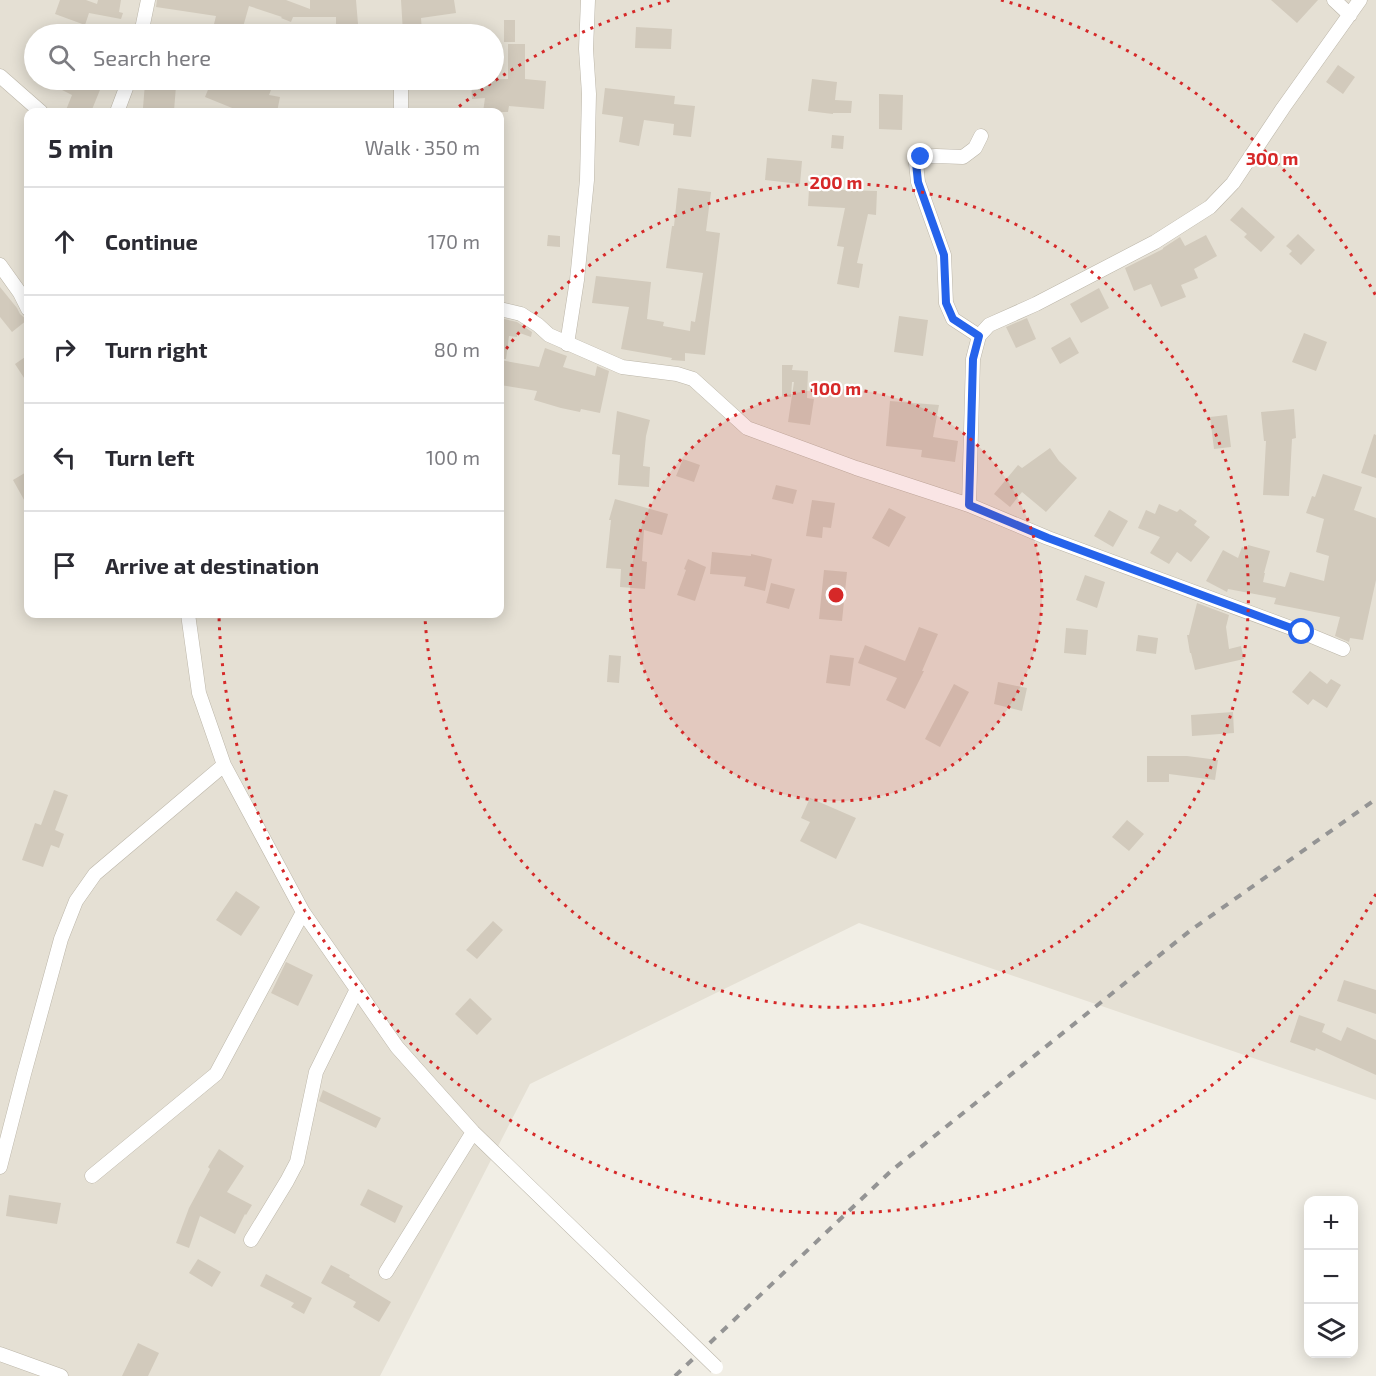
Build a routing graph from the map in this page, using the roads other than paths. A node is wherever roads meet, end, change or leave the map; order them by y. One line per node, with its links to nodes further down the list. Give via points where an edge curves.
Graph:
1 (148, 0): 6 (street)
2 (588, 0): 18 (street, via 587,180)
3 (1334, 0): 5 (street)
4 (1360, 0): 5 (street)
5 (1350, 15): 17 (street, via 1233,183 1210,207 1155,242 989,325)
6 (143, 24)
7 (0, 76): 10 (street)
8 (125, 90): 11 (street)
9 (401, 90): 12 (street)
10 (36, 108)
11 (118, 108)
12 (401, 108)
13 (981, 136): 17 (street, via 975,148 963,157 921,157 916,163 918,182 944,255 946,303 953,319)
14 (0, 265): 15 (street)
15 (24, 301)
16 (504, 310): 18 (street, via 521,314)
17 (979, 336): 19 (street, via 973,359)
18 (567, 344): 19 (street, via 622,367 677,374 693,380 747,428)
19 (969, 505): 21 (street)
20 (189, 618): 22 (street, via 199,693)
21 (1343, 649)
22 (224, 765): 23 (street); 26 (street, via 95,874 76,901 61,939)
23 (303, 912): 24 (street); 27 (street, via 216,1074)
24 (357, 989): 25 (street, via 397,1047); 28 (street, via 316,1072 297,1162)
25 (473, 1132): 29 (street); 31 (street, bridge)
26 (0, 1167)
27 (92, 1176)
28 (251, 1240)
29 (386, 1272)
30 (0, 1354): 32 (street)
31 (720, 1372)
32 (61, 1376)

